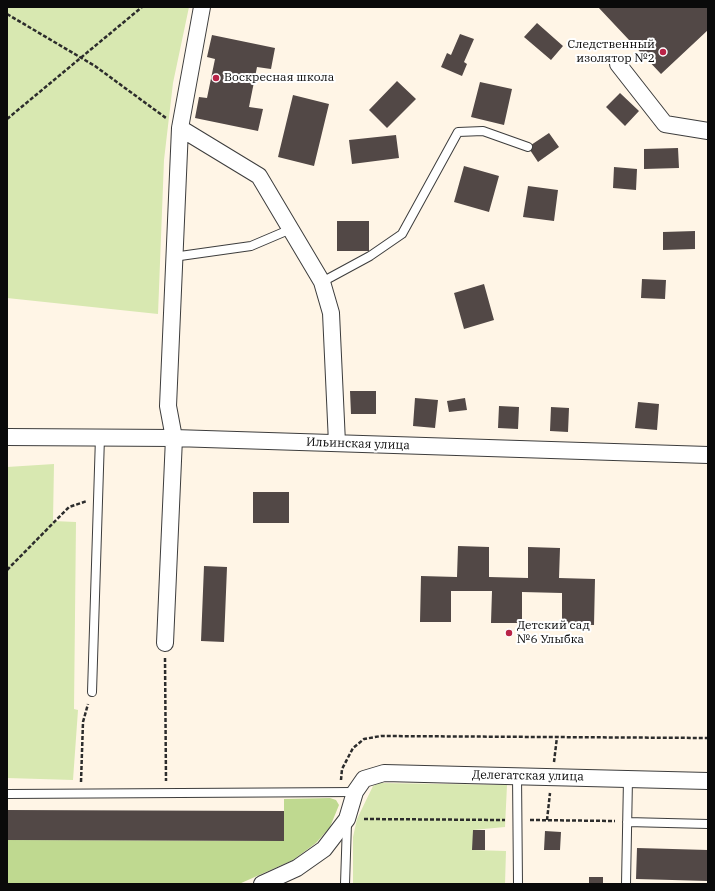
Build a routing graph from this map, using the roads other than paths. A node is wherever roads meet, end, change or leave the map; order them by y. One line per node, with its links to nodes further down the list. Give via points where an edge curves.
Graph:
1 (202, 7): 3 (street)
2 (618, 64): 4 (street, via 665,124)
3 (180, 128): 6 (street, via 259,176); 7 (street)
4 (708, 131)
5 (528, 147): 8 (lane, via 483,131 458,132 402,234 370,256)
6 (291, 230): 7 (lane, via 251,246); 8 (street)
7 (173, 258): 11 (street, via 168,406)
8 (322, 282): 12 (street, via 332,314)
9 (7, 437): 10 (street, Ильинская улица)
10 (100, 437): 11 (street, Ильинская улица); 15 (lane)
11 (174, 438): 12 (street, Ильинская улица); 14 (street)
12 (337, 443): 13 (street, Ильинская улица)
13 (708, 455)
14 (165, 643)
15 (92, 692)
16 (517, 776): 17 (street, Делегатская улица); 19 (street, Делегатская улица, via 384,773 364,779); 26 (lane)
17 (628, 779): 18 (street, Делегатская улица); 22 (lane)
18 (708, 781)
19 (355, 792): 20 (lane); 21 (street)
20 (7, 794)
21 (347, 819): 24 (street, via 324,849 297,868); 25 (lane)
22 (628, 822): 23 (lane); 27 (lane)
23 (708, 824)
24 (262, 884)
25 (345, 884)
26 (518, 884)
27 (626, 884)

